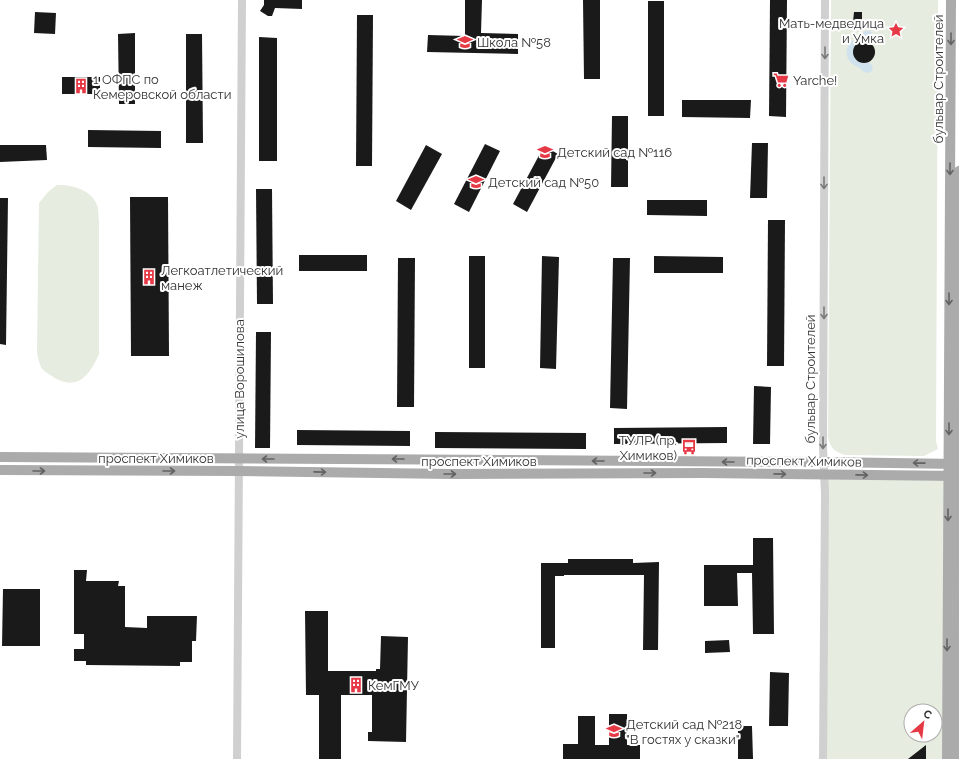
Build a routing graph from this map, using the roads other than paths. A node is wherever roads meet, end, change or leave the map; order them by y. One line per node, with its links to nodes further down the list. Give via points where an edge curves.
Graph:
1 (242, 0): 6 (street, улица Ворошилова)
2 (826, 0): 7 (street, бульвар Строителей, one-way to 7)
3 (951, 0): 8 (main road, бульвар Строителей, one-way to 8)
4 (959, 171): 8 (main road, бульвар Строителей)
5 (0, 457): 6 (main road, проспект Химиков)
6 (239, 458): 7 (main road, проспект Химиков, one-way to 6); 10 (street, улица Ворошилова)
7 (823, 462): 8 (main road, проспект Химиков, one-way to 7); 11 (street, бульвар Строителей)
8 (955, 464): 12 (main road, бульвар Строителей)
9 (0, 470): 10 (main road, проспект Химиков, one-way to 10)
10 (239, 471): 11 (main road, проспект Химиков, one-way to 11); 13 (street, улица Ворошилова)
11 (823, 474): 12 (main road, проспект Химиков, one-way to 12); 14 (street, бульвар Строителей)
12 (955, 476): 15 (main road, бульвар Строителей, one-way to 15); 16 (main road, бульвар Строителей, via 957,658)
13 (237, 759)
14 (824, 759)
15 (947, 759)
16 (954, 759)

